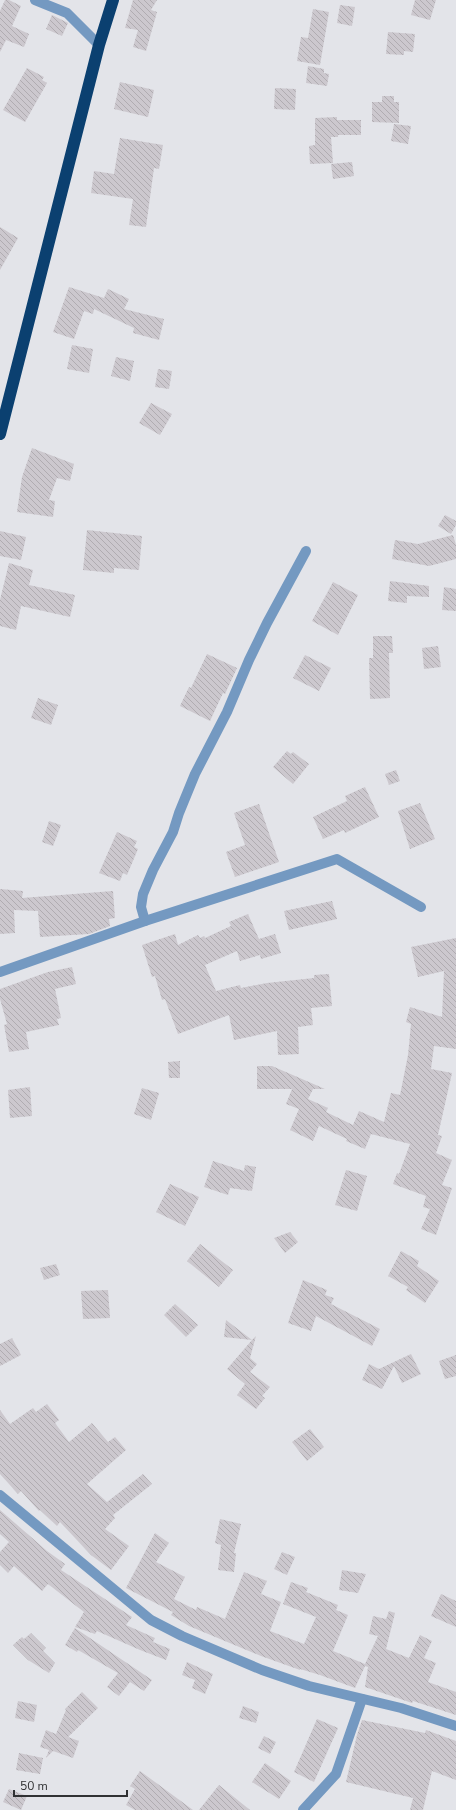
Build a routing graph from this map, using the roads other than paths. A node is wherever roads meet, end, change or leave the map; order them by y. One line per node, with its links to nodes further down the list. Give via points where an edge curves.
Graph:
1 (36, 0): 3 (street, via 67,13)
2 (113, 0): 3 (highway)
3 (99, 45): 4 (highway)
4 (0, 434)
5 (306, 551): 7 (street, via 249,660 227,712 195,774 173,832 153,870 141,906)
6 (421, 907): 7 (street, via 337,859)
7 (145, 922): 8 (street)
8 (0, 972)
9 (0, 1495): 10 (street, via 151,1620 220,1654 262,1670 309,1686)
10 (362, 1699): 11 (street, via 401,1708); 12 (street, via 336,1774)
11 (456, 1726)
12 (303, 1810)

